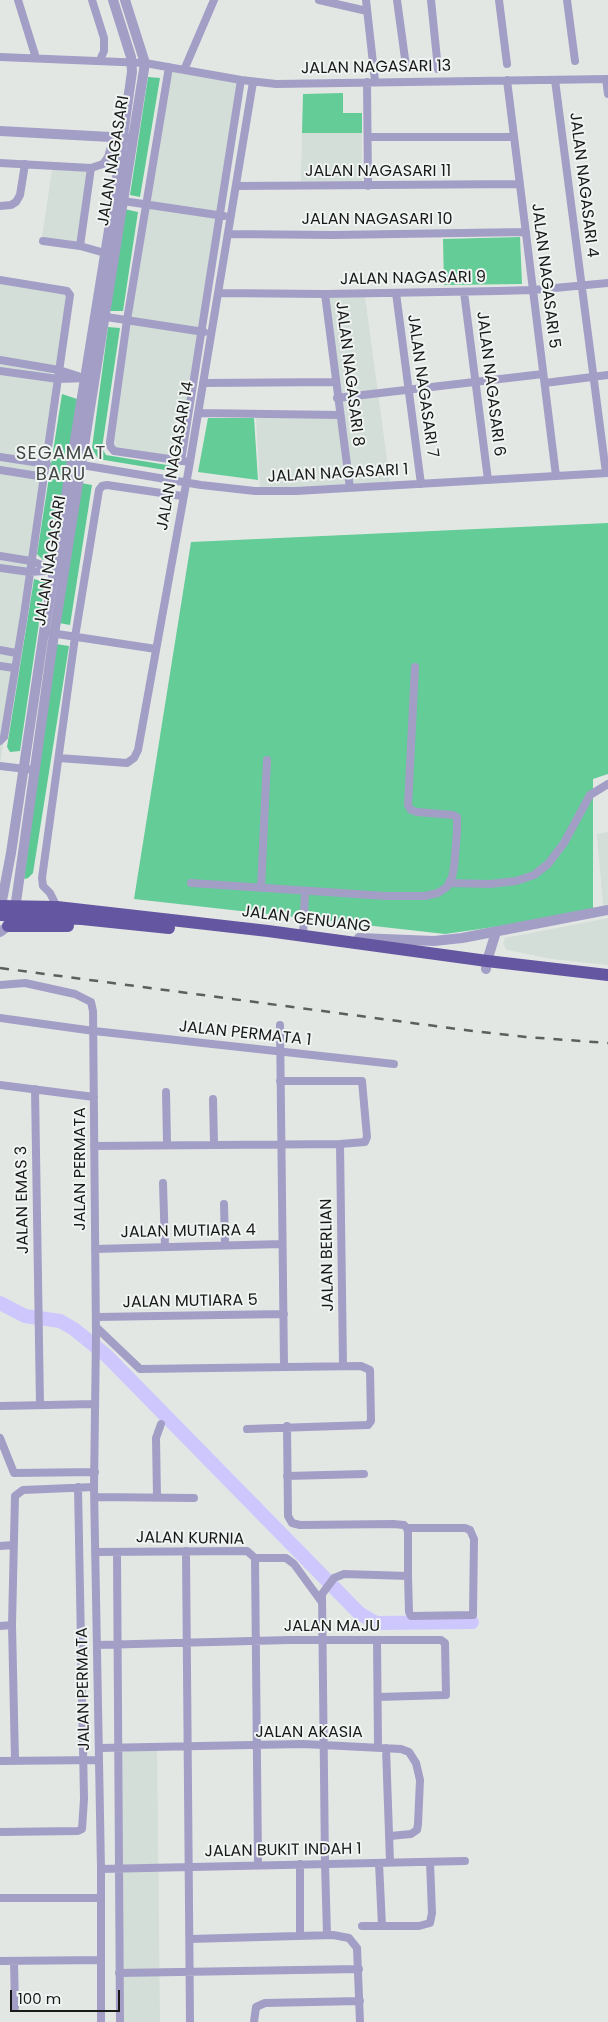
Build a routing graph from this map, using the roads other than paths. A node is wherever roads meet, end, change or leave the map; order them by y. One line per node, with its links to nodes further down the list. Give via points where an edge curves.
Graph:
1 (18, 0): 14 (street)
2 (92, 0): 15 (street, via 104,38)
3 (113, 0): 17 (street)
4 (125, 0): 18 (street)
5 (214, 0): 23 (street)
6 (319, 0): 12 (street)
7 (366, 0): 12 (street)
8 (397, 0): 20 (street)
9 (431, 0): 22 (street)
10 (499, 0): 19 (street)
11 (566, 0): 16 (street)
12 (367, 11): 29 (street)
13 (0, 57): 14 (street, JALAN NAGASARI 13)
14 (36, 58): 15 (street, JALAN NAGASARI 13)
15 (100, 60): 17 (street, JALAN NAGASARI 13)
16 (575, 61)
17 (132, 62): 18 (street, JALAN NAGASARI 13); 32 (street, JALAN NAGASARI)
18 (145, 63): 21 (street, JALAN NAGASARI 13); 32 (street, JALAN NAGASARI)
19 (507, 64)
20 (406, 66)
21 (169, 67): 23 (street, JALAN NAGASARI 13); 42 (street)
22 (438, 69)
23 (184, 70): 25 (street, JALAN NAGASARI 13)
24 (607, 79): 27 (street, JALAN NAGASARI 13); 30 (street)
25 (241, 80): 28 (street, JALAN NAGASARI 13); 44 (street, JALAN NAGASARI 14)
26 (507, 80): 27 (street, JALAN NAGASARI 13); 29 (street, JALAN NAGASARI 13); 33 (street, JALAN NAGASARI 5)
27 (555, 80): 53 (street, JALAN NAGASARI 4)
28 (253, 82): 29 (street, JALAN NAGASARI 13); 39 (street, JALAN NAGASARI 14)
29 (371, 82): 34 (street)
30 (608, 94)
31 (0, 131): 32 (street)
32 (123, 137): 37 (street, via 103,164); 41 (street, JALAN NAGASARI); 50 (street, JALAN NAGASARI)
33 (514, 137): 34 (street); 38 (street, JALAN NAGASARI 5)
34 (368, 138): 40 (street)
35 (0, 162): 36 (street)
36 (25, 164): 37 (street); 43 (street, via 16,202)
37 (91, 168): 49 (street)
38 (520, 184): 40 (street, JALAN NAGASARI 11); 46 (street, JALAN NAGASARI 5)
39 (236, 186): 40 (street, JALAN NAGASARI 11); 45 (street, JALAN NAGASARI 14)
40 (368, 186)
41 (123, 201): 42 (street); 59 (street, JALAN NAGASARI)
42 (146, 205): 44 (street); 60 (street)
43 (0, 206)
44 (220, 215): 45 (street); 61 (street, JALAN NAGASARI 14)
45 (231, 217): 47 (street, JALAN NAGASARI 14)
46 (526, 232): 47 (street, JALAN NAGASARI 10); 54 (street, JALAN NAGASARI 5)
47 (228, 234): 56 (street, JALAN NAGASARI 14)
48 (43, 241): 49 (street)
49 (80, 246): 50 (street)
50 (105, 253): 59 (street, JALAN NAGASARI)
51 (0, 280): 64 (street, via 70,293)
52 (608, 283): 53 (street, JALAN NAGASARI 9)
53 (582, 286): 54 (street, JALAN NAGASARI 9); 68 (street, JALAN NAGASARI 4)
54 (533, 290): 55 (street, JALAN NAGASARI 9); 66 (street, JALAN NAGASARI 5)
55 (464, 292): 57 (street, JALAN NAGASARI 9); 72 (street, JALAN NAGASARI 6)
56 (218, 293): 58 (street, JALAN NAGASARI 9); 62 (street, JALAN NAGASARI 14)
57 (396, 293): 58 (street, JALAN NAGASARI 9); 75 (street, JALAN NAGASARI 7)
58 (324, 294): 71 (street, JALAN NAGASARI 8)
59 (100, 316): 60 (street); 69 (street, JALAN NAGASARI)
60 (127, 320): 61 (street); 80 (street, via 110,446 114,451)
61 (201, 332): 62 (street); 80 (street, JALAN NAGASARI 14)
62 (211, 333): 73 (street, JALAN NAGASARI 14)
63 (0, 360): 64 (street)
64 (60, 370): 69 (street); 70 (street)
65 (0, 371): 70 (street)
66 (543, 374): 72 (street); 74 (street, JALAN NAGASARI 5)
67 (608, 375): 68 (street)
68 (594, 377): 74 (street); 85 (street, JALAN NAGASARI 4)
69 (89, 378): 70 (street); 83 (street, JALAN NAGASARI)
70 (58, 379): 82 (street)
71 (335, 382): 73 (street); 76 (street, JALAN NAGASARI 8)
72 (475, 382): 75 (street); 88 (street, JALAN NAGASARI 6)
73 (203, 383): 77 (street, JALAN NAGASARI 14)
74 (545, 383): 86 (street, JALAN NAGASARI 5)
75 (407, 388): 76 (street); 90 (street, JALAN NAGASARI 7)
76 (337, 398): 78 (street, JALAN NAGASARI 8)
77 (198, 413): 78 (street); 81 (street, JALAN NAGASARI 14)
78 (340, 415): 91 (street, JALAN NAGASARI 8)
79 (0, 457): 82 (street)
80 (181, 460): 81 (street)
81 (190, 462): 89 (street, JALAN NAGASARI 14)
82 (47, 464): 87 (street)
83 (77, 464): 89 (street, JALAN NAGASARI 1); 96 (street, JALAN NAGASARI)
84 (0, 470): 87 (street)
85 (607, 473): 86 (street, JALAN NAGASARI 1)
86 (556, 476): 88 (street, JALAN NAGASARI 1)
87 (45, 477): 94 (street)
88 (488, 480): 90 (street, JALAN NAGASARI 1)
89 (185, 482): 91 (street, JALAN NAGASARI 1, via 255,491); 92 (street, JALAN NAGASARI 14)
90 (422, 484): 91 (street, JALAN NAGASARI 1)
91 (350, 488)
92 (182, 496): 99 (street, via 102,486 98,494); 100 (street, JALAN NAGASARI 14)
93 (0, 556): 94 (street)
94 (32, 561): 96 (street); 97 (street)
95 (0, 568): 97 (street)
96 (60, 570): 97 (street); 98 (street, JALAN NAGASARI)
97 (30, 572): 102 (street)
98 (49, 633): 99 (street); 110 (street, JALAN NAGASARI)
99 (75, 637): 100 (street); 107 (street)
100 (156, 649): 107 (street, JALAN NAGASARI 14, via 134,758 127,763)
101 (0, 650): 102 (street)
102 (16, 653): 105 (street)
103 (0, 666): 105 (street)
104 (415, 667): 113 (street, via 408,805 417,812 457,817)
105 (14, 668): 106 (street)
106 (2, 739)
107 (59, 758): 116 (street, via 42,878 43,886)
108 (267, 760): 114 (street)
109 (0, 766): 110 (street)
110 (29, 770): 118 (street, JALAN NAGASARI)
111 (608, 784): 113 (street, via 590,795 564,843 534,876 490,884)
112 (191, 883): 114 (street)
113 (450, 883): 115 (street, via 438,892 419,897)
114 (261, 888): 115 (street)
115 (305, 892): 120 (street)
116 (57, 907): 118 (highway, JALAN GENUANG); 120 (highway, JALAN GENUANG)
117 (608, 910): 119 (street)
118 (5, 915): 121 (highway, JALAN GENUANG, via 309,943)
119 (496, 932): 120 (street, via 434,941); 121 (street)
120 (303, 935): 121 (highway, JALAN GENUANG)
121 (487, 965): 122 (highway, JALAN GENUANG); 123 (highway, JALAN GENUANG)
122 (608, 975)
123 (608, 982)
124 (0, 985): 127 (street, JALAN PERMATA, via 25,983 75,994 91,1002)
125 (0, 1018): 127 (street, JALAN PERMATA 1)
126 (280, 1025): 128 (street)
127 (94, 1031): 128 (street, JALAN PERMATA 1); 134 (street, JALAN PERMATA)
128 (280, 1051): 129 (street, JALAN PERMATA 1); 130 (street)
129 (394, 1064)
130 (280, 1081): 138 (street); 139 (street, via 362,1081 366,1139 362,1143)
131 (0, 1084): 132 (street)
132 (35, 1089): 134 (street); 153 (street, JALAN EMAS 3)
133 (166, 1092): 136 (street)
134 (94, 1097): 140 (street, JALAN PERMATA)
135 (213, 1099): 137 (street)
136 (167, 1144): 137 (street); 140 (street)
137 (214, 1144): 138 (street)
138 (280, 1144): 139 (street); 143 (street)
139 (340, 1144): 151 (street, JALAN BERLIAN)
140 (94, 1146): 146 (street, JALAN PERMATA)
141 (164, 1183): 145 (street)
142 (224, 1204): 144 (street)
143 (282, 1244): 144 (street, JALAN MUTIARA 4); 147 (street)
144 (225, 1246): 145 (street, JALAN MUTIARA 4)
145 (165, 1247): 146 (street, JALAN MUTIARA 4)
146 (95, 1248): 148 (street, JALAN PERMATA)
147 (284, 1314): 148 (street, JALAN MUTIARA 5); 150 (street)
148 (96, 1317): 149 (street, JALAN PERMATA)
149 (96, 1327): 150 (street, via 140,1369); 152 (street, JALAN PERMATA)
150 (284, 1366): 151 (street)
151 (343, 1366): 156 (street, via 361,1366 370,1370 370,1424)
152 (95, 1404): 153 (street); 159 (street, JALAN PERMATA)
153 (40, 1405): 154 (street)
154 (0, 1406)
155 (161, 1424): 165 (street, via 156,1438)
156 (287, 1426): 157 (street); 161 (street)
157 (247, 1429)
158 (1, 1439): 159 (street, via 14,1473)
159 (94, 1472): 163 (street, JALAN PERMATA)
160 (364, 1474): 161 (street)
161 (287, 1476): 167 (street, via 288,1516 295,1524 379,1523)
162 (78, 1487): 163 (street); 168 (street, via 20,1490 13,1501); 192 (street)
163 (94, 1487): 164 (street, JALAN PERMATA)
164 (95, 1497): 165 (street); 171 (street, JALAN PERMATA)
165 (157, 1497): 166 (street)
166 (194, 1498)
167 (407, 1528): 174 (street); 174 (street, via 470,1530 474,1539 473,1615 411,1616)
168 (13, 1545): 169 (street); 176 (street)
169 (0, 1546)
170 (186, 1551): 172 (street, JALAN KURNIA); 173 (street, JALAN KURNIA, via 247,1551); 181 (street)
171 (95, 1552): 172 (street, JALAN KURNIA); 183 (street, JALAN PERMATA)
172 (117, 1552): 182 (street)
173 (255, 1558): 175 (street, JALAN KURNIA, via 289,1559); 180 (street)
174 (408, 1576): 175 (street, via 348,1574 334,1578)
175 (321, 1601): 178 (street)
176 (12, 1625): 177 (street); 191 (street)
177 (0, 1626)
178 (322, 1640): 179 (street, JALAN MAJU); 180 (street, JALAN MAJU); 187 (street)
179 (377, 1640): 184 (street); 184 (street, JALAN MAJU, via 443,1641 446,1645 447,1692 444,1696)
180 (255, 1641): 181 (street, JALAN MAJU); 186 (street)
181 (188, 1642): 182 (street, JALAN MAJU); 185 (street)
182 (119, 1644): 183 (street, JALAN MAJU); 190 (street)
183 (97, 1645): 189 (street, JALAN PERMATA)
184 (378, 1696): 188 (street)
185 (189, 1746): 186 (street, JALAN AKASIA); 190 (street, JALAN AKASIA); 204 (street)
186 (257, 1746): 187 (street, JALAN AKASIA); 201 (street)
187 (324, 1746): 188 (street, JALAN AKASIA); 203 (street)
188 (382, 1747): 196 (street); 196 (street, JALAN AKASIA, via 409,1752 420,1780 417,1830 412,1834)
189 (99, 1748): 190 (street, JALAN AKASIA); 193 (street, JALAN PERMATA)
190 (119, 1748): 205 (street)
191 (15, 1760): 192 (street); 194 (street)
192 (82, 1760): 193 (street); 195 (street, via 82,1829)
193 (99, 1760): 206 (street, JALAN PERMATA)
194 (0, 1761)
195 (0, 1832)
196 (390, 1836): 198 (street)
197 (465, 1861): 199 (street, JALAN BUKIT INDAH 1)
198 (390, 1862): 199 (street, JALAN BUKIT INDAH 1); 200 (street, JALAN BUKIT INDAH 1)
199 (430, 1862): 210 (street, via 432,1919 426,1925)
200 (379, 1863): 203 (street, JALAN BUKIT INDAH 1); 210 (street)
201 (258, 1864): 202 (street, JALAN BUKIT INDAH 1); 204 (street, JALAN BUKIT INDAH 1)
202 (300, 1864): 203 (street, JALAN BUKIT INDAH 1); 212 (street)
203 (325, 1864): 211 (street)
204 (189, 1866): 205 (street, JALAN BUKIT INDAH 1); 213 (street)
205 (119, 1868): 206 (street, JALAN BUKIT INDAH 1); 218 (street)
206 (101, 1869): 208 (street, JALAN PERMATA)
207 (0, 1898): 208 (street)
208 (101, 1898): 214 (street, JALAN PERMATA)
209 (362, 1926): 210 (street)
210 (382, 1926)
211 (327, 1935): 212 (street); 217 (street, via 354,1942)
212 (300, 1936): 213 (street)
213 (190, 1939): 219 (street)
214 (100, 1960): 216 (street); 222 (street, JALAN PERMATA)
215 (0, 1961): 216 (street)
216 (14, 1961): 221 (street)
217 (359, 1969): 219 (street); 220 (street)
218 (119, 1973): 219 (street); 223 (street)
219 (189, 1973): 224 (street)
220 (360, 2001): 225 (street, via 265,2003 256,2007); 226 (street)
221 (15, 2007)
222 (101, 2022)
223 (120, 2022)
224 (190, 2022)
225 (254, 2022)
226 (360, 2022)

